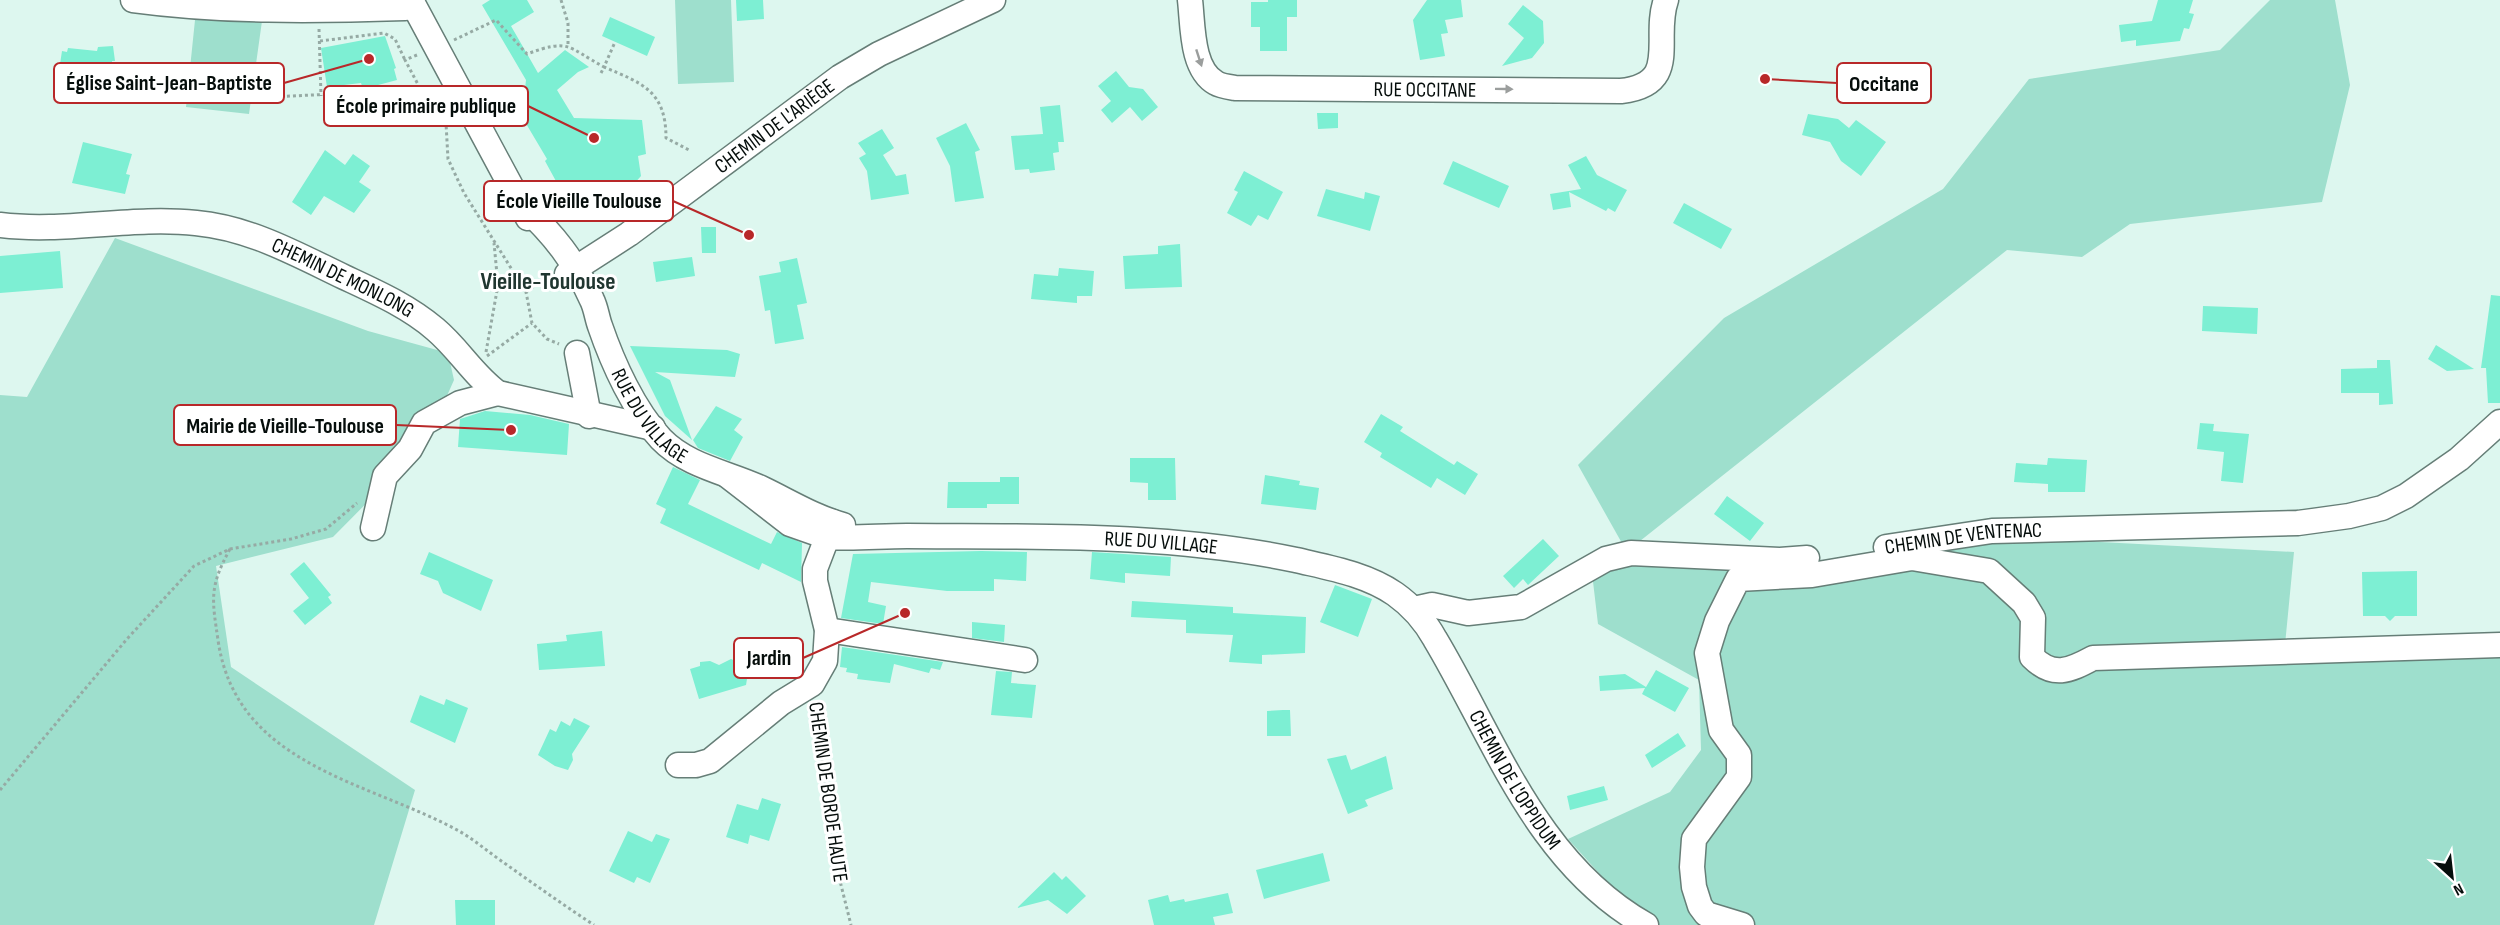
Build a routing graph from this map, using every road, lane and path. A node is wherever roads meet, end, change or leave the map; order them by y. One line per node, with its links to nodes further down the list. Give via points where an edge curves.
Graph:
1 (133, 0): 8 (street, via 206,7)
2 (561, 0): 11 (path, via 568,23)
3 (993, 0): 7 (street, CHEMIN DE L'ARIÈGE)
4 (1190, 0): 6 (street, RUE OCCITANE, one-way to 6, via 1196,51 1204,73 1216,83 1234,88 1638,89 1653,80 1660,67)
5 (412, 2): 8 (street, via 405,8); 12 (street, RUE DU VILLAGE)
6 (1661, 4)
7 (957, 7): 25 (street, CHEMIN DE L'ARIÈGE, via 840,77 629,234)
8 (318, 9): 9 (path)
9 (320, 41): 14 (path, via 384,33 395,39); 19 (path)
10 (615, 42): 15 (path)
11 (568, 45): 12 (path, via 527,54 496,20); 15 (path)
12 (438, 47): 25 (street, RUE DU VILLAGE, via 522,205 561,244)
13 (415, 56): 14 (path)
14 (405, 60): 18 (path)
15 (604, 67): 16 (path); 22 (path, via 646,87 659,100 666,121 666,138)
16 (601, 73)
17 (438, 89): 18 (path)
18 (421, 90): 19 (path)
19 (321, 96): 20 (path)
20 (251, 98)
21 (440, 100): 24 (path, via 448,159)
22 (691, 151)
23 (0, 225): 31 (street, CHEMIN DE MONLONG, via 166,221 243,231 401,305 435,328 457,348 481,381)
24 (494, 242): 26 (path); 29 (path, via 498,285)
25 (564, 273): 26 (path); 34 (street, RUE DU VILLAGE, via 593,302 626,385)
26 (526, 292): 27 (path)
27 (532, 323): 28 (path, via 547,339); 29 (path)
28 (568, 348): 32 (street)
29 (485, 358): 30 (path)
30 (494, 363)
31 (498, 393): 32 (street, CHEMIN DE MONLONG); 36 (street, via 460,403 424,423 410,449 385,476)
32 (589, 416): 34 (street, CHEMIN DE MONLONG)
33 (2500, 422): 39 (street, CHEMIN DE VENTENAC, via 2459,459 2406,496 2382,508 2349,516 2298,523 1992,531 1832,557 1780,560 1631,553 1606,559 1521,607 1468,613 1432,605)
34 (652, 428): 37 (street, RUE DU VILLAGE, via 672,448 728,476 790,524)
35 (360, 501): 38 (path, via 326,529)
36 (373, 528)
37 (830, 530): 39 (street, RUE DU VILLAGE, via 857,539 1122,537 1265,554 1361,577 1394,593); 40 (street, CHEMIN DE BORDE HAUTE, via 815,569)
38 (230, 549): 45 (path, via 194,566); 46 (path, via 216,574 212,597 219,651 233,690 250,717 271,738 324,773 459,831)
39 (1414, 609): 48 (street, CHEMIN DE L'OPPIDUM, via 1434,636 1514,788 1539,825 1593,886)
40 (827, 630): 42 (street); 43 (street, CHEMIN DE BORDE HAUTE, via 825,661)
41 (2500, 645): 49 (street, via 2093,658 2078,667 2056,671 2042,668 2032,657 2033,618 2024,603 1989,571 1912,558 1812,575 1738,579 1717,621 1707,653 1721,730 1739,755 1739,777 1694,839 1692,867 1694,887 1706,914)
42 (1025, 660)
43 (812, 684): 44 (street, via 781,703 710,761); 47 (path, CHEMIN DE BORDE HAUTE, via 832,849)
44 (678, 765)
45 (0, 790)
46 (594, 925)
47 (851, 925)
48 (1646, 925)
49 (1742, 925)

